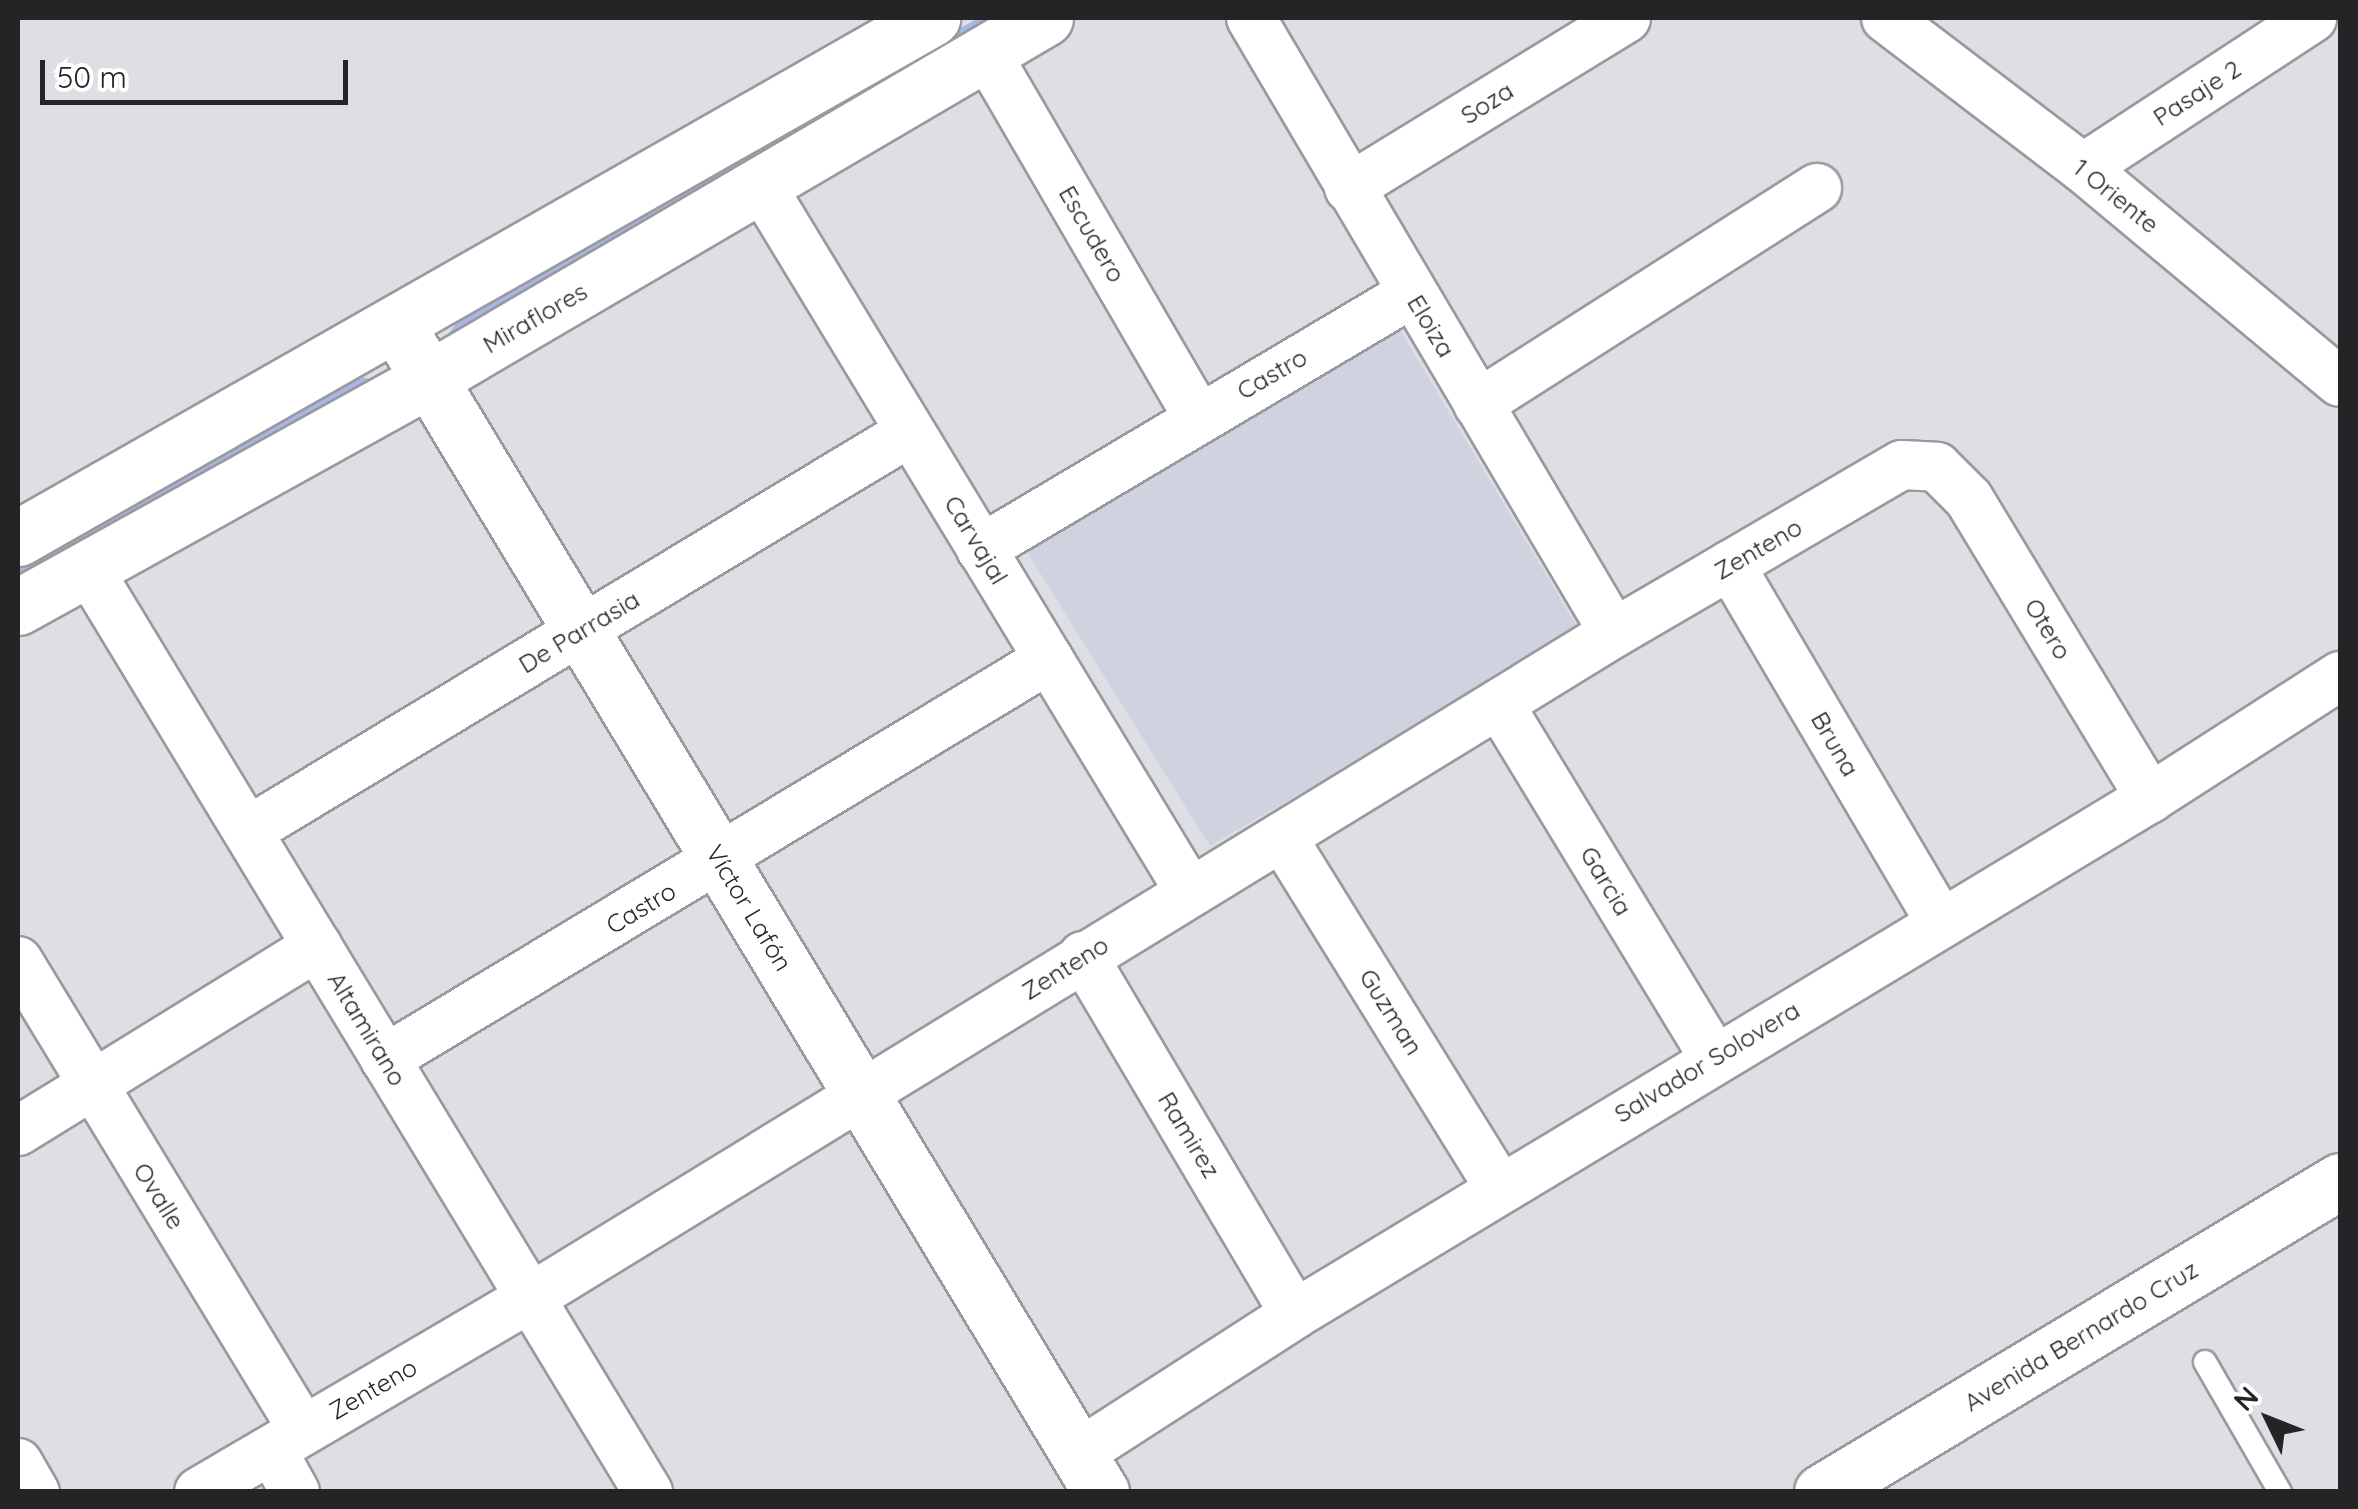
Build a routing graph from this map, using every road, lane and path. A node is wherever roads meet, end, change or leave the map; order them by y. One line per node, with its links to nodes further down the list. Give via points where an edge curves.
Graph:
1 (932, 18): 13 (main road)
2 (1045, 18): 7 (main road, Miraflores)
3 (1250, 18): 10 (street, Eloiza)
4 (1626, 18): 10 (street, Soza)
5 (1886, 18): 8 (street, 1 Oriente)
6 (2312, 18): 8 (street, Pasaje 2)
7 (986, 51): 9 (main road, Miraflores); 17 (street, Escudero)
8 (2083, 168): 14 (street, 1 Oriente)
9 (762, 187): 15 (main road, Miraflores); 18 (street, Carvajal)
10 (1349, 188): 12 (street, Eloiza)
11 (1818, 188): 16 (street)
12 (1411, 294): 16 (street, Eloiza); 17 (street, Castro)
13 (396, 324): 15 (main road, Víctor Lafón); 20 (main road)
14 (2333, 364)
15 (429, 379): 23 (main road, Miraflores); 25 (main road, Víctor Lafón)
16 (1478, 404): 26 (street, Eloiza)
17 (1198, 417): 21 (street, Castro)
18 (910, 432): 21 (street, Carvajal); 25 (street, De Parrasia)
19 (1936, 467): 22 (street, Zenteno, via 1902,465); 30 (street, Otero, via 1969,498)
20 (18, 538)
21 (981, 549): 27 (street, Carvajal)
22 (1730, 565): 26 (street, Zenteno); 35 (street, Bruna)
23 (86, 566): 24 (main road, Miraflores); 31 (street, Altamirano)
24 (18, 607)
25 (582, 632): 31 (street, De Parrasia); 33 (main road, Víctor Lafón)
26 (1614, 633): 29 (street, Zenteno)
27 (1049, 659): 33 (street, Castro); 34 (street, Carvajal)
28 (2340, 676): 30 (street, Salvador Solovera)
29 (1498, 704): 32 (street, Zenteno); 39 (street, Garcia)
30 (2150, 798): 35 (street, Salvador Solovera)
31 (248, 831): 36 (street, Altamirano)
32 (1282, 837): 34 (street, Zenteno); 45 (street, Guzman)
33 (720, 861): 40 (street, Castro); 42 (main road, Víctor Lafón)
34 (1190, 892): 37 (street, Zenteno)
35 (1940, 922): 39 (street, Salvador Solovera)
36 (317, 946): 40 (street, Altamirano); 41 (street)
37 (1084, 956): 42 (street, Zenteno); 47 (street, Ramirez)
38 (18, 962): 41 (street, Ovalle)
39 (1714, 1057): 45 (street, Salvador Solovera)
40 (386, 1059): 46 (street, Altamirano)
41 (91, 1085): 43 (street); 49 (street, Ovalle)
42 (862, 1096): 46 (street, Zenteno); 51 (main road, Víctor Lafón)
43 (18, 1131)
44 (2340, 1182): 52 (main road, Avenida Bernardo Cruz)
45 (1500, 1188): 47 (street, Salvador Solovera)
46 (530, 1298): 49 (street, Zenteno); 56 (street, Altamirano)
47 (1295, 1314): 51 (street, Salvador Solovera)
48 (2205, 1362): 57 (lane)
49 (288, 1440): 54 (street, Zenteno); 55 (street, Ovalle)
50 (18, 1462): 53 (street)
51 (1089, 1473)
52 (1845, 1486)
53 (35, 1492)
54 (199, 1492)
55 (295, 1492)
56 (648, 1492)
57 (2280, 1492)

